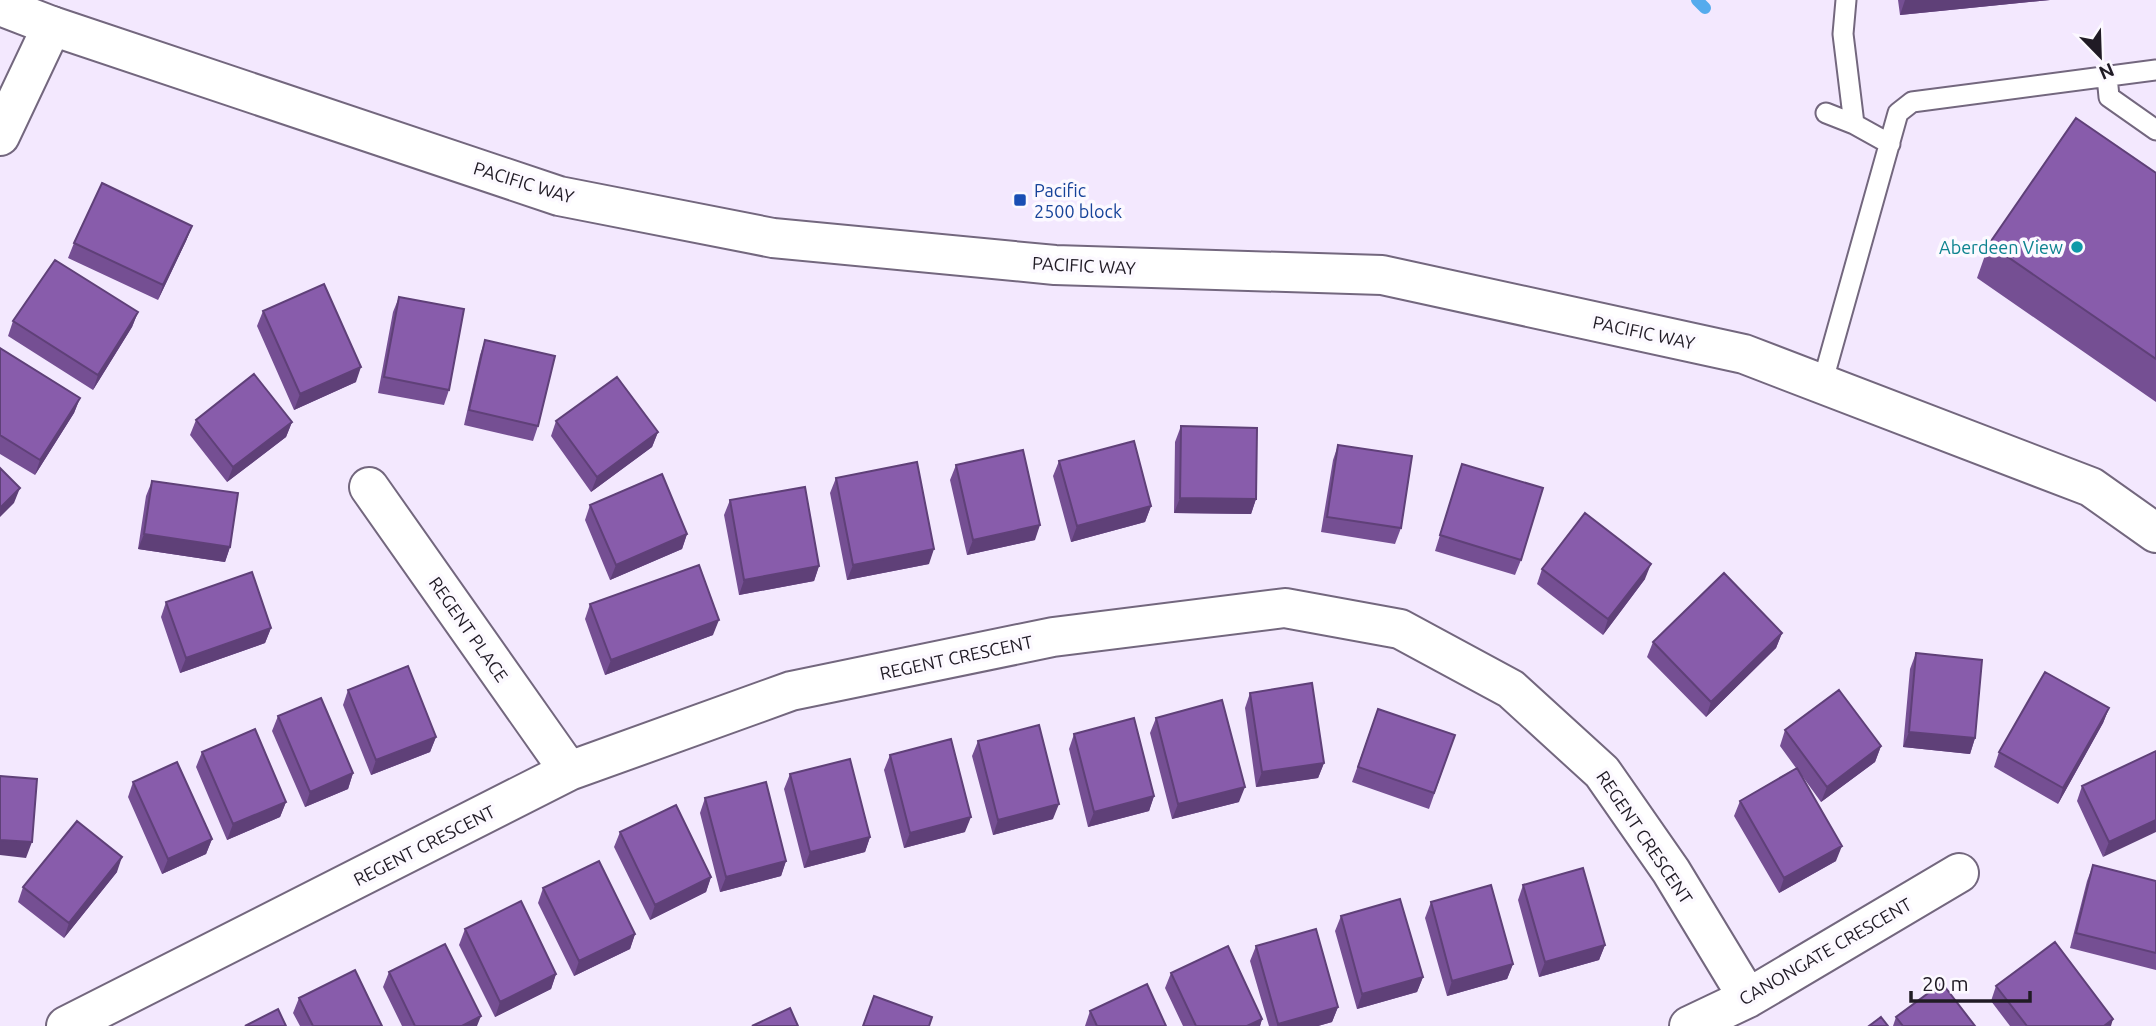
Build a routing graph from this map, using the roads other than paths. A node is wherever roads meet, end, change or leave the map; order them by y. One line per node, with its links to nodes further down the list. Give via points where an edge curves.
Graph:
1 (1846, 0): 7 (lane, via 1843,34)
2 (0, 6): 3 (street, PACIFIC WAY)
3 (52, 26): 9 (street); 11 (street, PACIFIC WAY, via 559,196 773,238 1055,265 1382,275 1744,354)
4 (2156, 70): 5 (lane)
5 (2107, 76): 8 (lane, via 2109,97); 10 (lane, via 1912,102 1898,113)
6 (1826, 113): 7 (lane)
7 (1854, 124): 10 (lane)
8 (2156, 130)
9 (0, 136)
10 (1889, 144): 11 (lane)
11 (1822, 384): 13 (street, PACIFIC WAY, via 2091,487)
12 (369, 487): 14 (street, REGENT PLACE)
13 (2156, 533)
14 (569, 771): 16 (street, REGENT CRESCENT, via 791,691 1053,637 1285,608 1401,629 1511,689 1602,772 1671,871); 17 (street, REGENT CRESCENT)
15 (1959, 873): 16 (street, CANONGATE CRESCENT)
16 (1748, 998): 18 (street, CANONGATE CRESCENT)
17 (66, 1026)
18 (1689, 1026)

